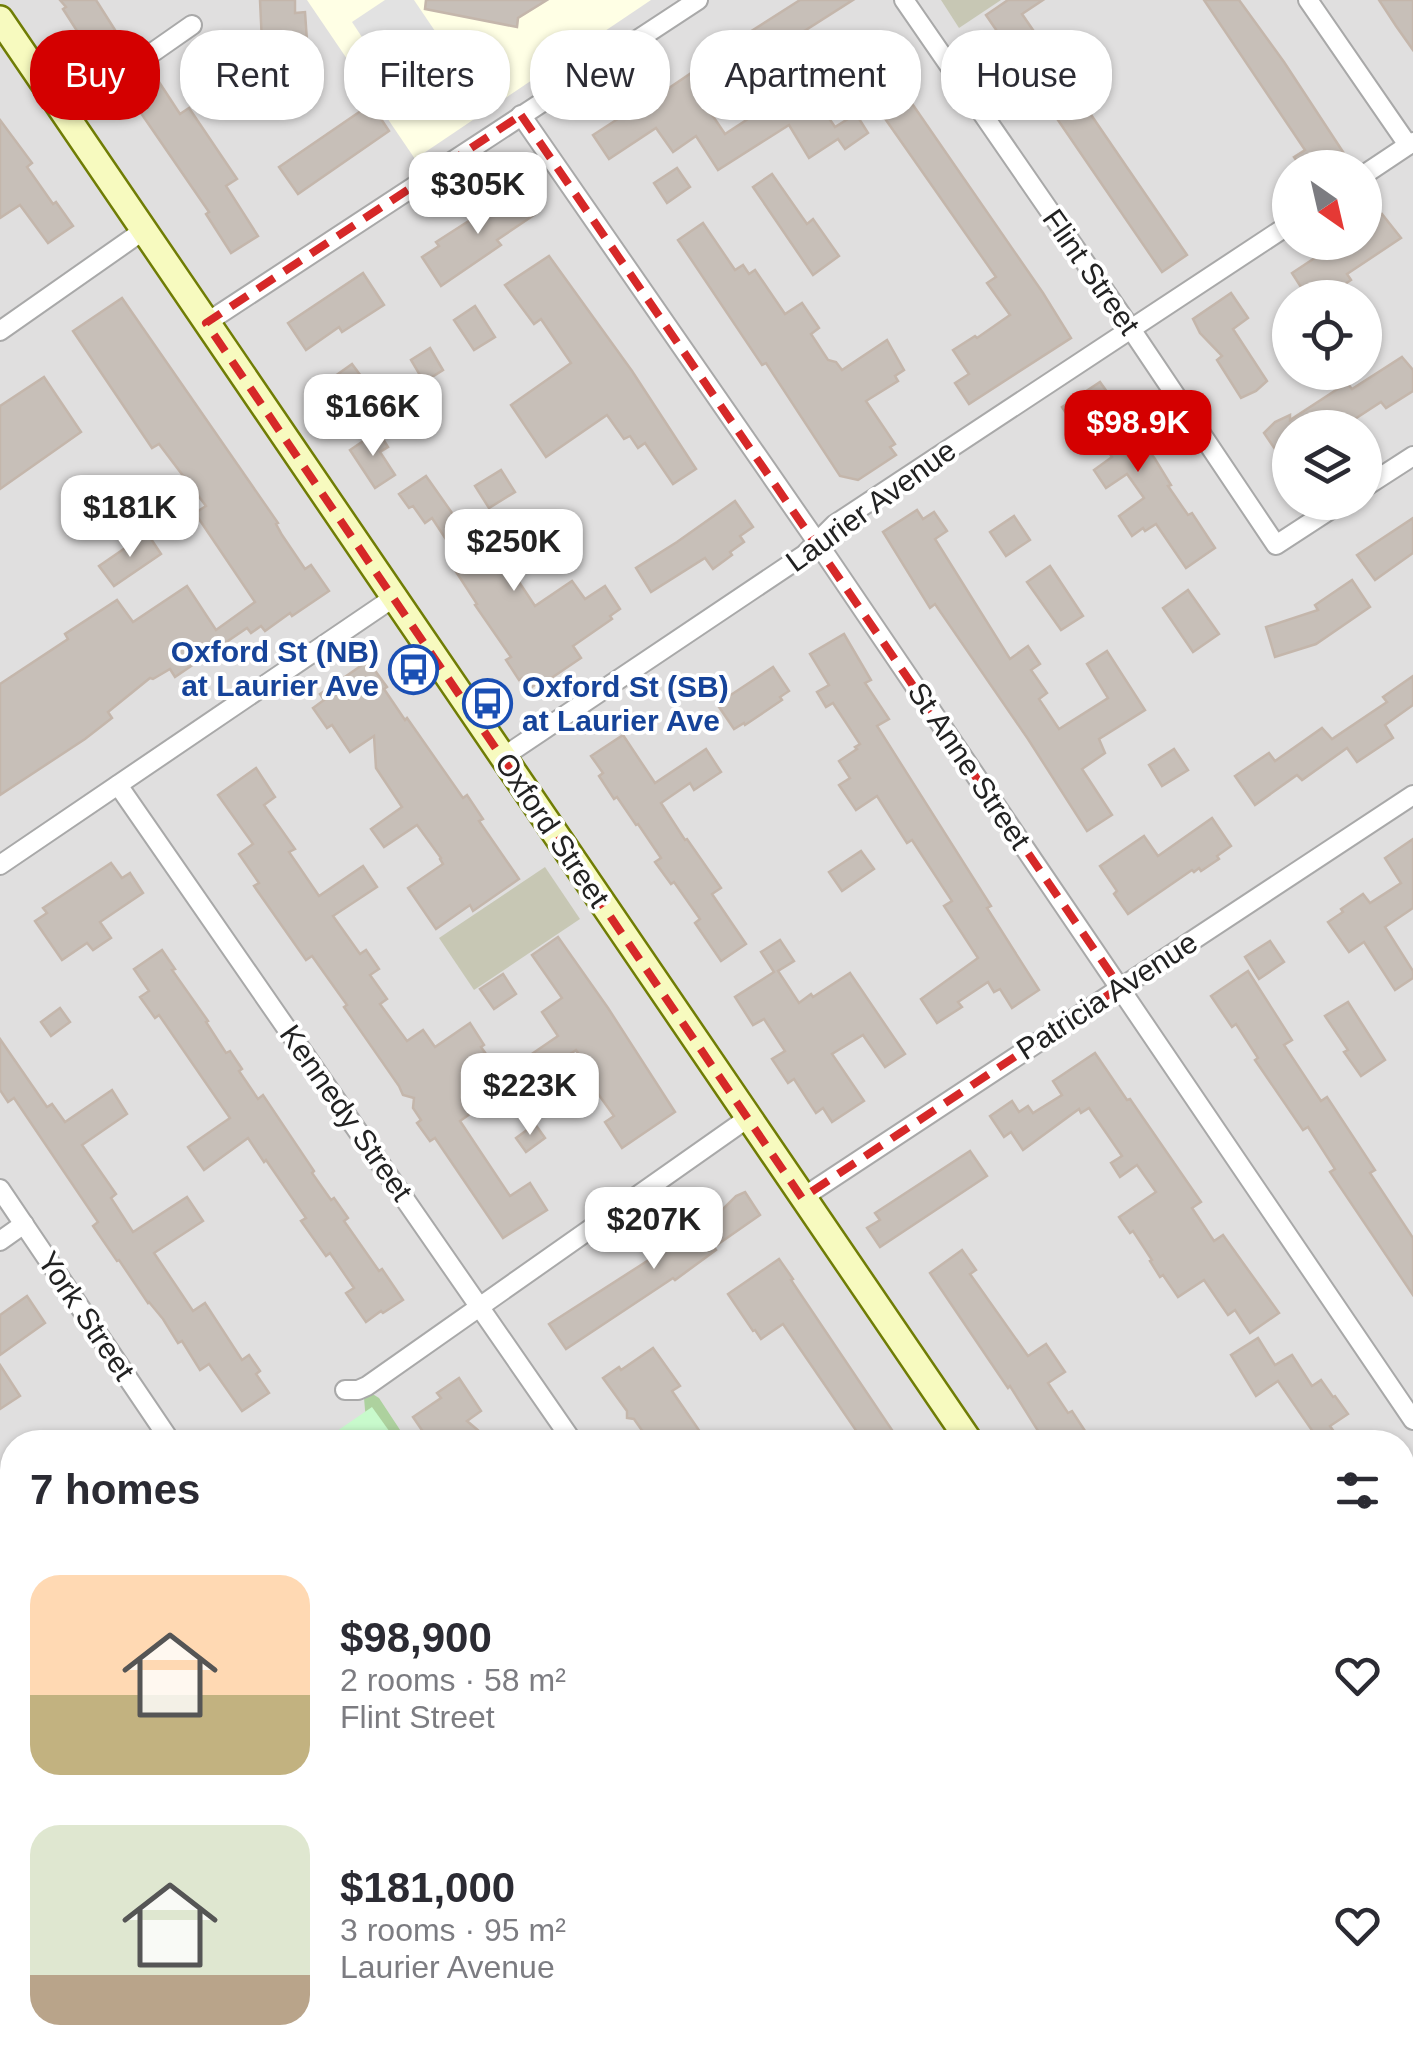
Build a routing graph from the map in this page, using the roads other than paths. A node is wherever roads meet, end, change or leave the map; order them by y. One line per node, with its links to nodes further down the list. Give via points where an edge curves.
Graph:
1 (698, 0): 8 (street)
2 (904, 0): 15 (street, Flint Street)
3 (1308, 0): 10 (street)
4 (0, 18): 7 (main road, Oxford Street)
5 (192, 25): 6 (street)
6 (160, 47)
7 (30, 61)
8 (521, 115): 14 (street); 20 (street, St Anne Street)
9 (71, 120): 12 (main road, Oxford Street)
10 (1410, 144): 11 (street)
11 (1382, 163)
12 (144, 230): 14 (main road, Oxford Street); 16 (street)
13 (1272, 236): 15 (street, Laurier Avenue)
14 (206, 322): 21 (main road, Oxford Street)
15 (1131, 329): 19 (street, Flint Street, via 1276,545); 20 (street, Laurier Avenue)
16 (0, 331)
17 (1413, 456): 18 (street)
18 (1382, 477)
19 (1314, 520)
20 (817, 542): 22 (street, Laurier Avenue); 26 (street, St Anne Street)
21 (393, 598): 22 (main road, Oxford Street); 23 (street)
22 (502, 757): 27 (main road, Oxford Street)
23 (118, 785): 25 (street); 32 (street, Kennedy Street)
24 (1413, 795): 26 (street, Patricia Avenue)
25 (0, 866)
26 (1120, 987): 29 (street, Patricia Avenue); 34 (street, St Anne Street)
27 (748, 1118): 29 (main road, Oxford Street); 32 (street)
28 (0, 1189): 30 (street, York Street)
29 (802, 1198): 37 (main road, Oxford Street)
30 (24, 1224): 31 (street); 35 (street, York Street)
31 (0, 1240)
32 (480, 1306): 33 (street, via 367,1386); 36 (street, Kennedy Street)
33 (345, 1390)
34 (1413, 1420)
35 (164, 1430)
36 (565, 1430)
37 (962, 1430)

